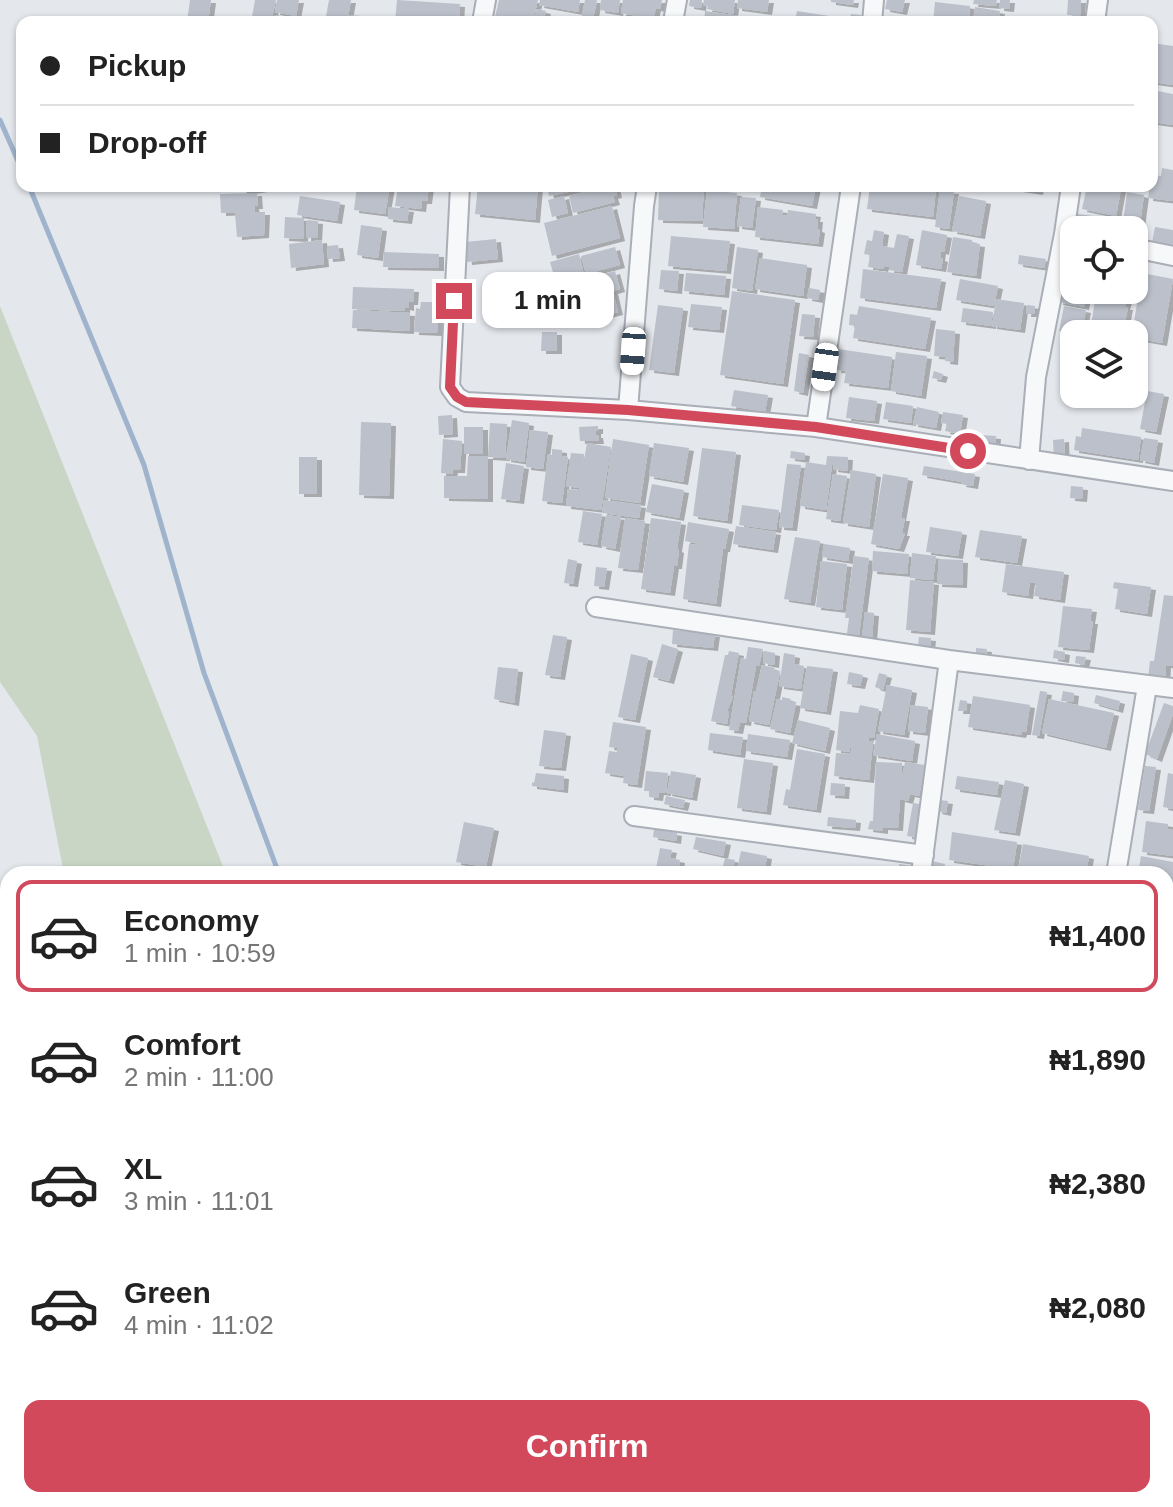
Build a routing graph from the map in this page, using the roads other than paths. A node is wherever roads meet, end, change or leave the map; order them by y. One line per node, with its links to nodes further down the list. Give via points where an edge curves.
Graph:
1 (460, 192): 11 (street, via 450,387 457,397 478,403)
2 (646, 192): 5 (street)
3 (850, 192): 12 (street)
4 (1071, 192): 7 (street)
5 (644, 206): 6 (street); 11 (street)
6 (624, 207)
7 (1070, 216)
8 (1148, 251): 9 (street)
9 (1173, 256)
10 (1060, 274): 13 (street, via 1036,377)
11 (628, 410): 12 (street)
12 (816, 427): 13 (street)
13 (1029, 460): 14 (street)
14 (1173, 481)
15 (596, 607): 16 (street)
16 (949, 660): 17 (street); 20 (street)
17 (1147, 686): 18 (street); 21 (street)
18 (1173, 688)
19 (634, 816): 20 (street)
20 (922, 865)
21 (1117, 866)

